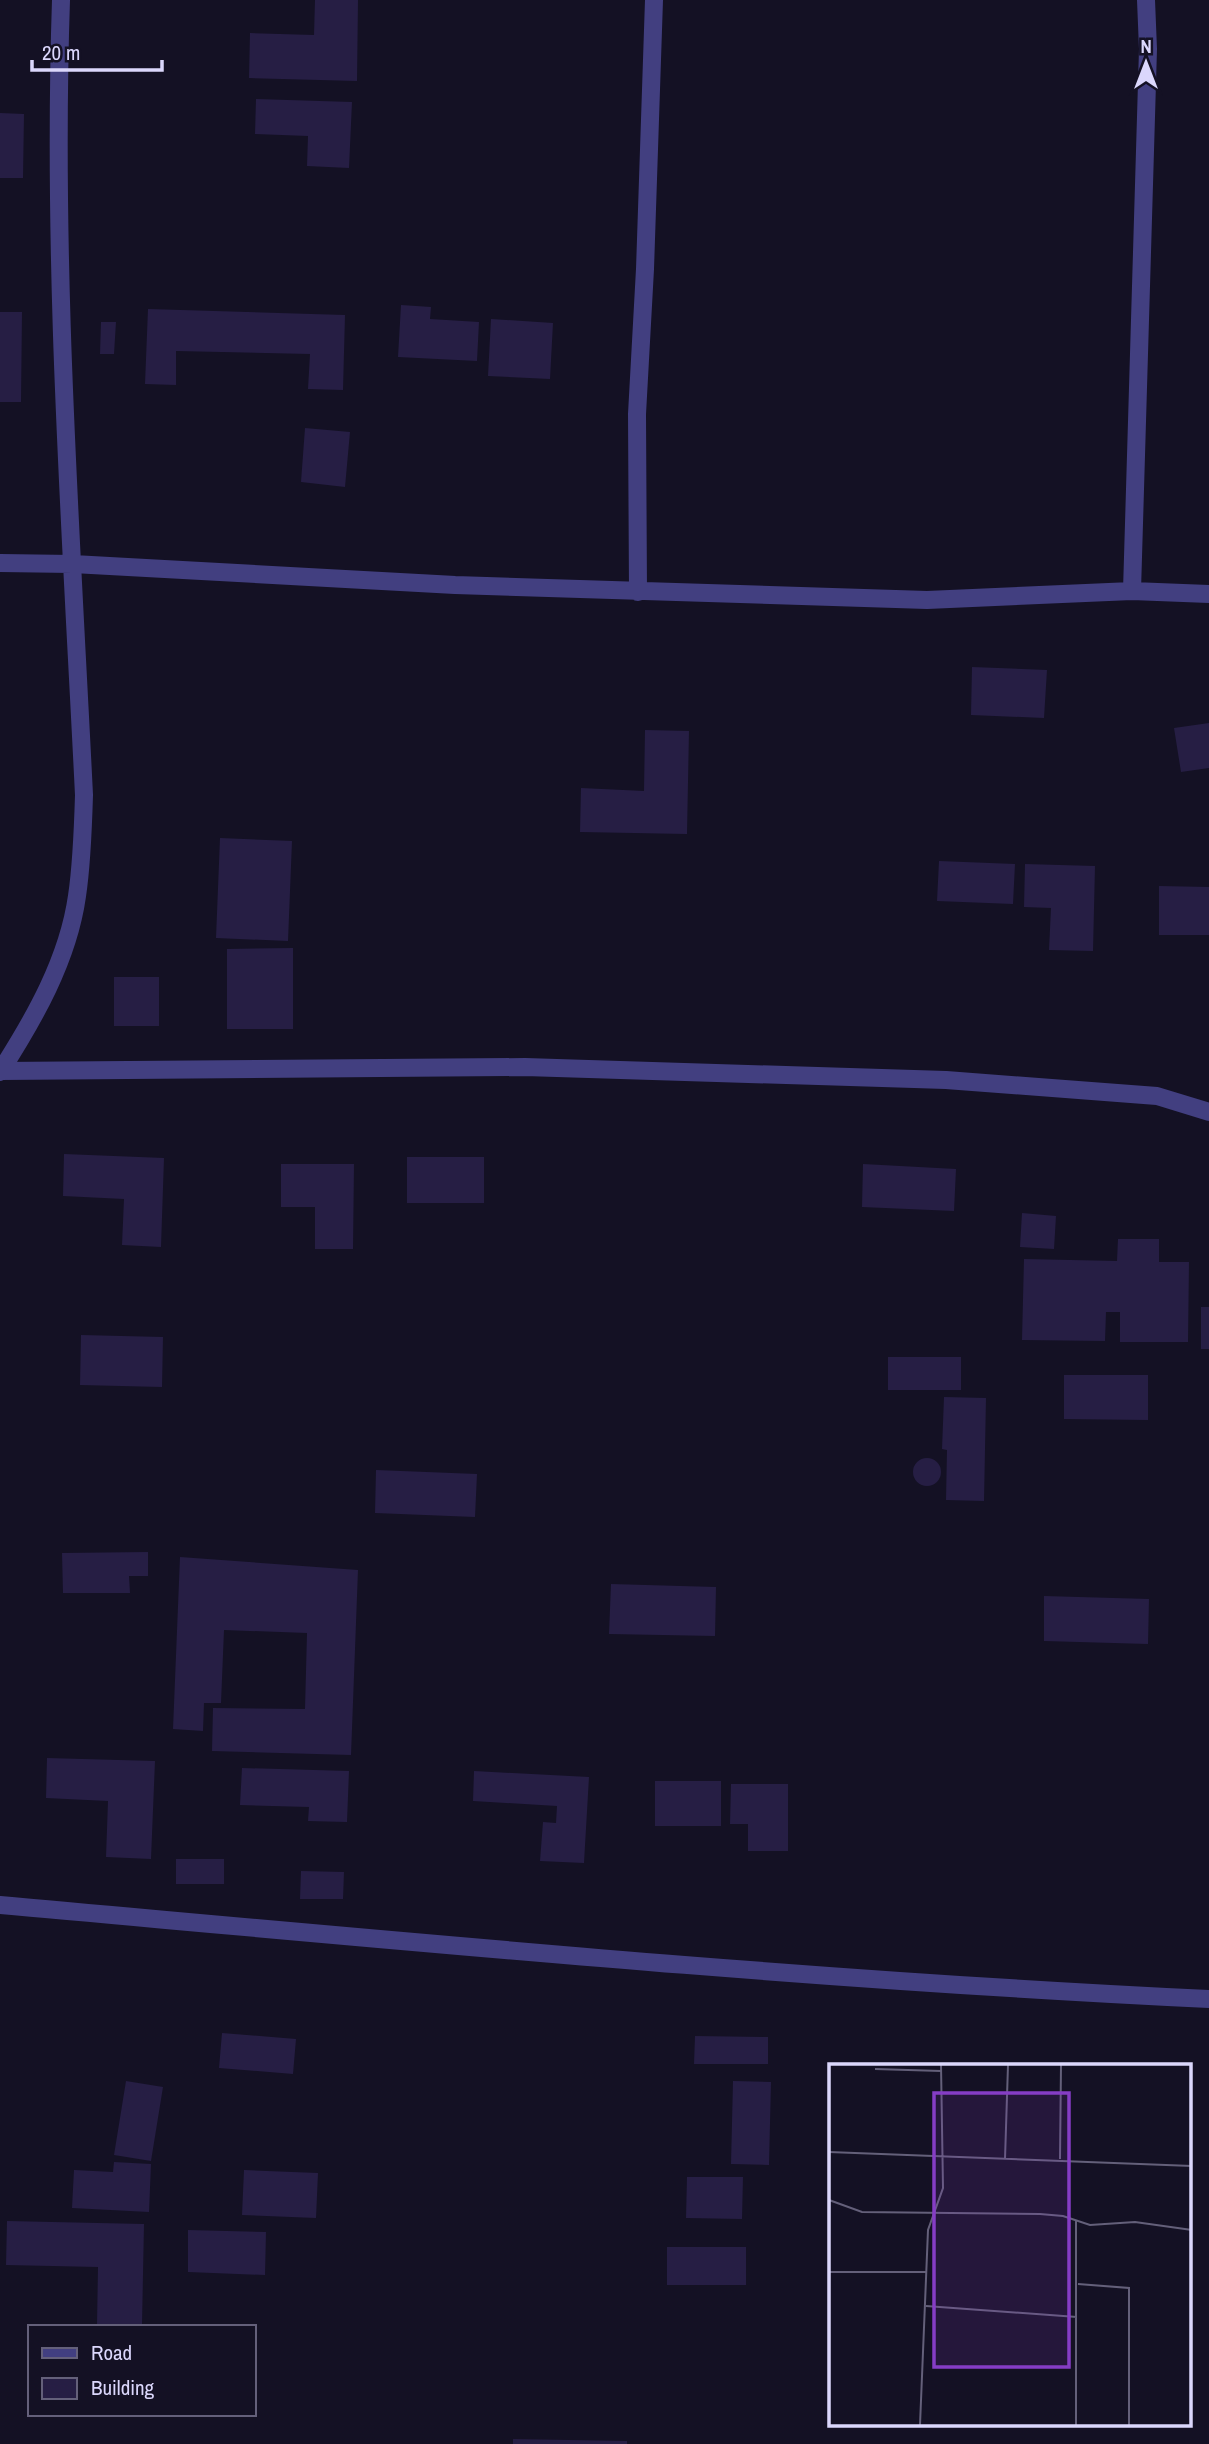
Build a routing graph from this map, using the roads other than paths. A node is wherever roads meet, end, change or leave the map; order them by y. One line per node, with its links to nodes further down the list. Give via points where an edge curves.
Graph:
1 (61, 0): 5 (street, via 62,318)
2 (654, 0): 7 (street, via 637,415)
3 (1146, 0): 6 (street)
4 (0, 563): 5 (street)
5 (73, 564): 7 (street); 9 (street, via 84,795 77,899 56,971)
6 (1132, 591): 7 (street, via 927,600); 8 (street)
7 (638, 592)
8 (1209, 594)
9 (0, 1071): 10 (street, via 525,1067 932,1080 1157,1097)
10 (1209, 1112)
11 (0, 1905): 12 (street, via 736,1969)
12 (1209, 1999)

